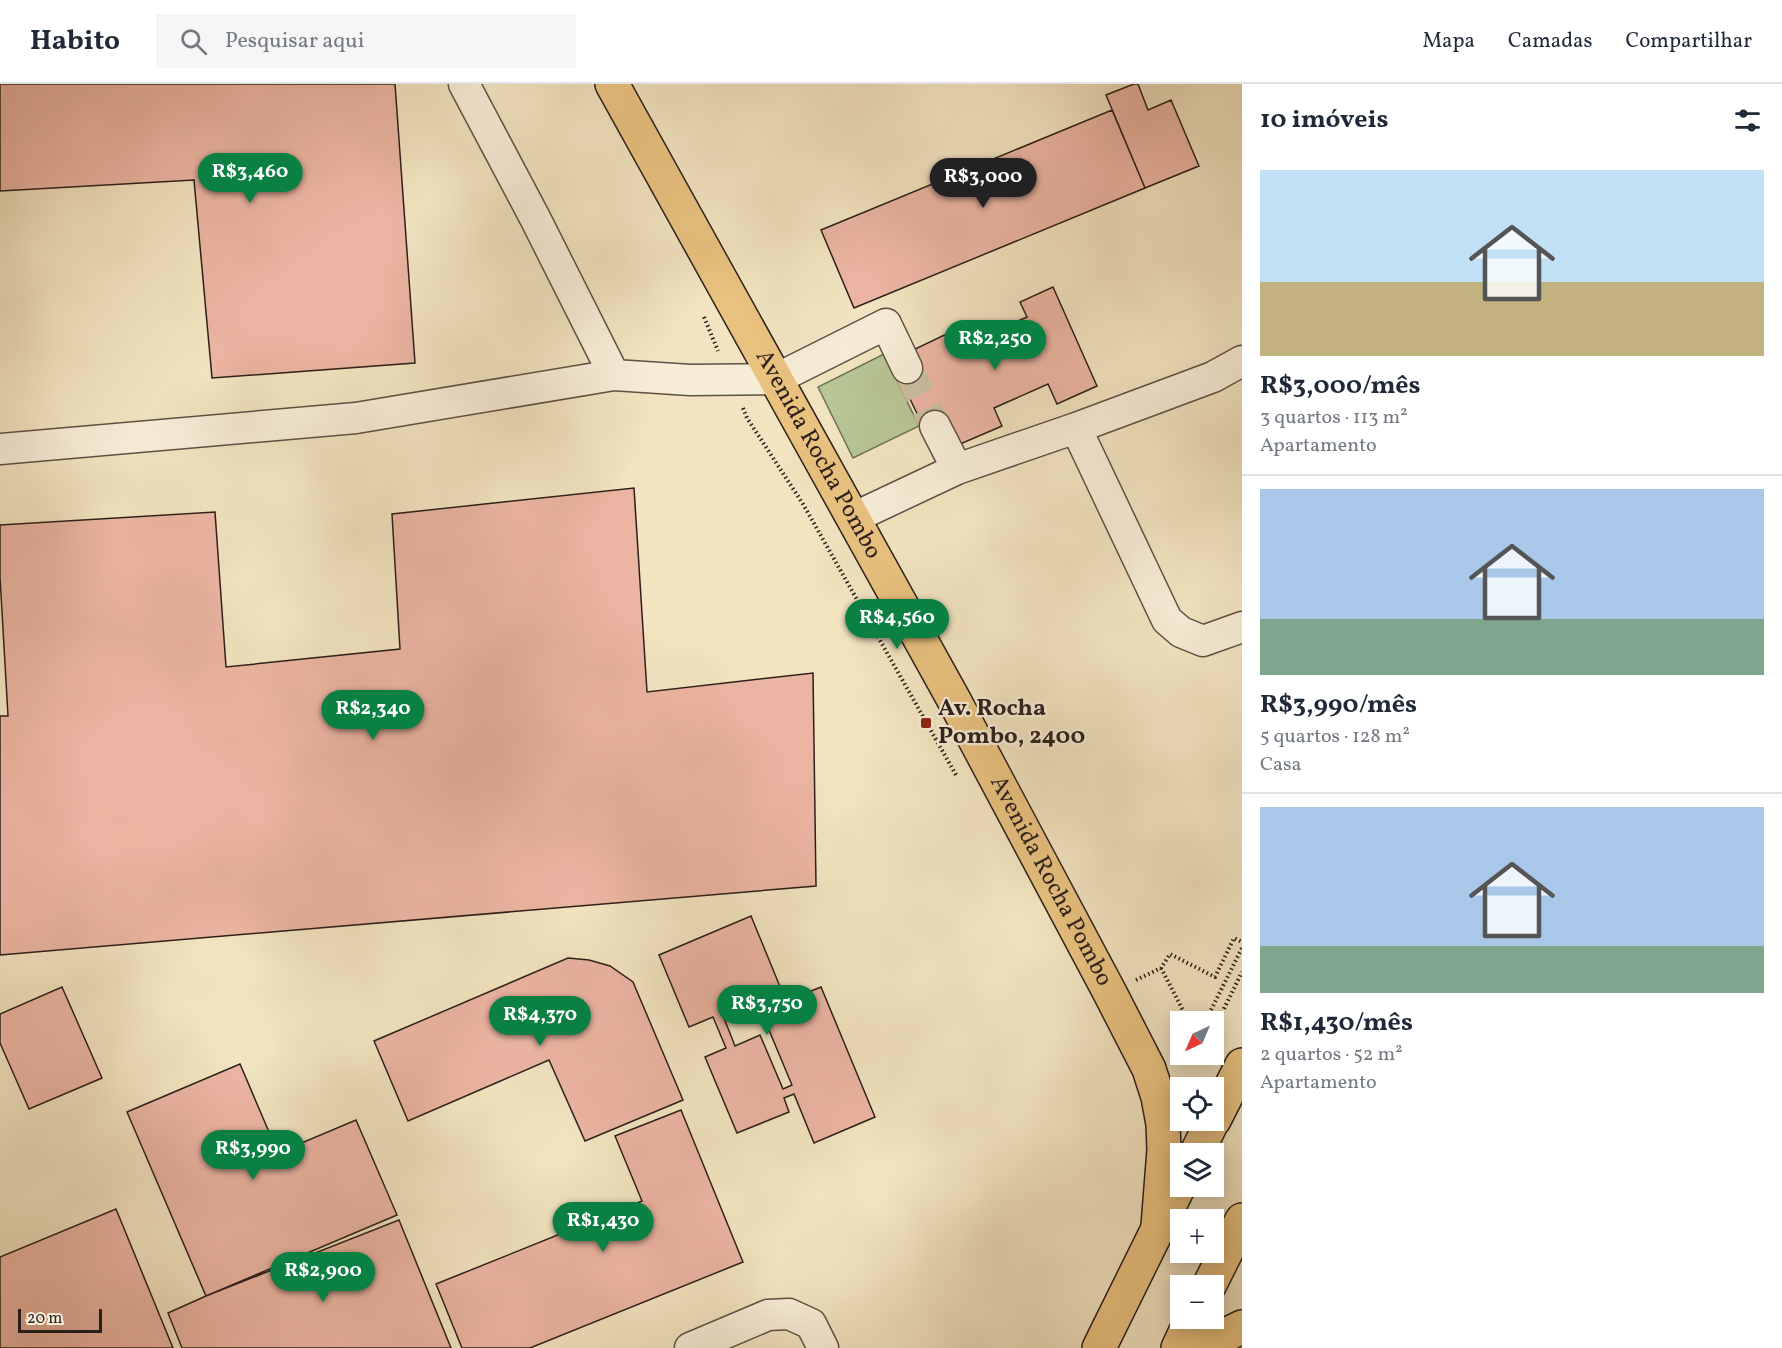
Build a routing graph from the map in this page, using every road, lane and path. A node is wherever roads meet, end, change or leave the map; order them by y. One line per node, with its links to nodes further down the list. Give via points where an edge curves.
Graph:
1 (464, 84): 5 (lane)
2 (612, 84): 6 (main road, Avenida Rocha Pombo)
3 (1242, 361): 9 (lane, via 1213,377)
4 (907, 368): 6 (lane, via 886,324)
5 (614, 375): 6 (lane, via 690,380); 10 (lane, via 356,418)
6 (776, 379): 12 (main road, Avenida Rocha Pombo)
7 (747, 418): 14 (path, via 803,504)
8 (935, 426): 11 (lane)
9 (1076, 428): 11 (lane); 13 (lane, via 1167,620 1181,632 1203,641)
10 (0, 449)
11 (957, 469): 12 (lane)
12 (853, 518): 27 (main road, Avenida Rocha Pombo, via 1149,1069 1158,1097 1164,1150)
13 (1242, 627)
14 (956, 775)
15 (1242, 942): 17 (path, via 1234,938 1215,977 1170,954)
16 (1242, 948): 21 (path)
17 (1161, 968): 19 (path); 20 (path)
18 (1242, 972): 22 (path)
19 (1143, 977)
20 (1183, 1011)
21 (1210, 1011)
22 (1223, 1011)
23 (1242, 1065): 24 (main road)
24 (1224, 1099)
25 (1173, 1197): 27 (main road)
26 (1242, 1220): 28 (main road)
27 (1158, 1226): 33 (main road)
28 (1214, 1275)
29 (1242, 1327): 35 (main road)
30 (1187, 1329): 34 (main road)
31 (690, 1348): 32 (lane, via 768,1315 789,1314 811,1324)
32 (823, 1348)
33 (1099, 1348)
34 (1178, 1348)
35 (1205, 1348)

